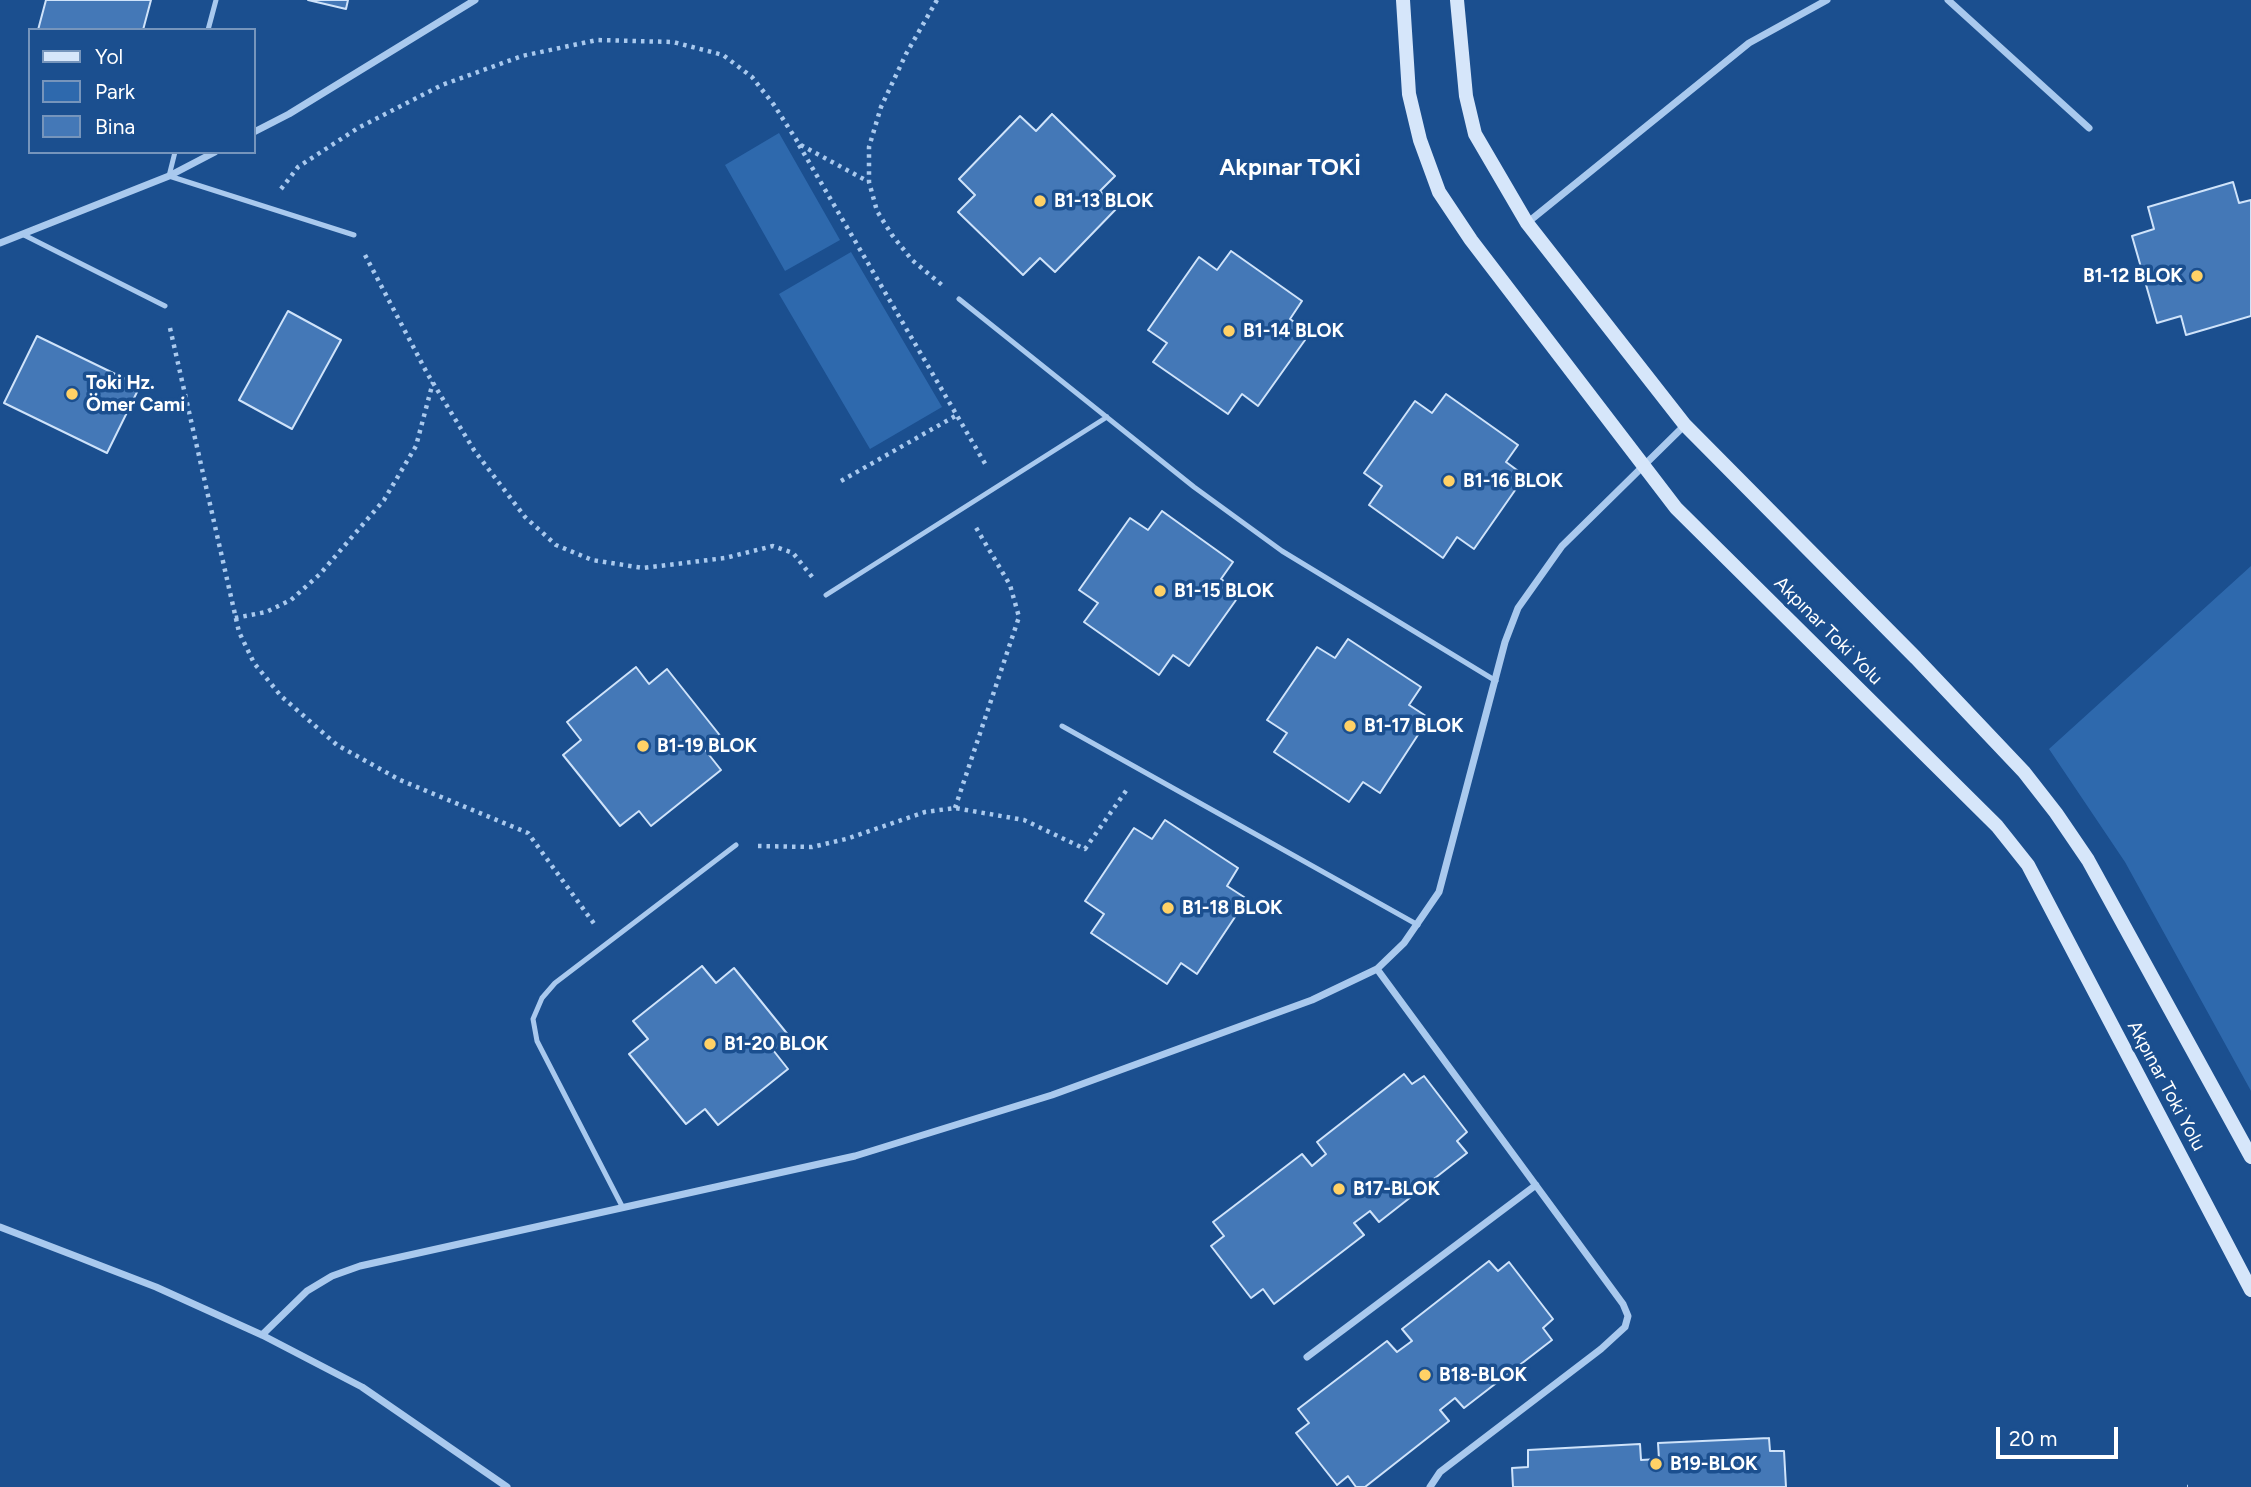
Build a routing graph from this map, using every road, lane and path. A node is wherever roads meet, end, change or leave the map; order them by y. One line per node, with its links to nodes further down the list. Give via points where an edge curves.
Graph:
1 (216, 0): 8 (lane)
2 (475, 0): 10 (street)
3 (937, 0): 15 (path, via 881,107 869,147)
4 (1403, 0): 27 (main road, Akpınar Toki Yolu, via 1409,94 1439,192)
5 (1457, 0): 17 (main road, via 1464,84 1475,134)
6 (1827, 0): 17 (street, via 1749,43)
7 (1948, 0): 9 (street)
8 (209, 28)
9 (2089, 128)
10 (256, 131)
11 (799, 144): 15 (path); 16 (path, via 752,77 723,55 673,42 597,40 522,56 442,85 358,128 298,167); 24 (path)
12 (174, 154): 14 (lane)
13 (211, 154): 14 (street)
14 (169, 176): 16 (lane); 18 (street)
15 (869, 183): 21 (path, via 877,211 891,235 912,260)
16 (268, 206): 19 (lane)
17 (1527, 223): 26 (main road)
18 (22, 234): 20 (street); 22 (lane)
19 (354, 235): 23 (path)
20 (0, 243)
21 (959, 299): 25 (lane)
22 (165, 306): 32 (path)
23 (433, 382): 31 (path, via 481,460 525,517 556,544 592,560 643,568 725,558 773,546 793,553); 32 (path, via 416,446 384,500 320,574 291,600 267,612)
24 (957, 415): 28 (path); 29 (path)
25 (1107, 417): 29 (lane); 33 (lane, via 1282,551)
26 (1685, 425): 27 (street); 41 (main road, via 1925,667 2024,772 2056,813 2088,860)
27 (1641, 466): 33 (street, via 1534,581 1518,608); 45 (main road, Akpınar Toki Yolu, via 1676,508 1997,826 2028,865)
28 (841, 481)
29 (998, 486): 30 (lane)
30 (965, 508): 31 (lane); 36 (path, via 1010,585 1019,617)
31 (826, 595)
32 (235, 618): 39 (path, via 254,663 309,724 400,780 528,833)
33 (1496, 681): 38 (street, via 1439,892)
34 (1062, 726): 35 (lane)
35 (1140, 770): 36 (path, via 1085,849 1024,820); 38 (lane)
36 (955, 808): 37 (path, via 925,812 812,847)
37 (736, 845): 39 (lane)
38 (1418, 925): 40 (street)
39 (608, 943): 43 (lane, via 555,983 533,1019 537,1041)
40 (1377, 969): 42 (street); 43 (street, via 1312,1000 1052,1096 855,1156)
41 (2251, 1157)
42 (1536, 1185): 47 (street); 49 (street, via 1623,1304 1628,1316 1625,1326 1440,1472)
43 (623, 1208): 46 (street, via 360,1266 307,1291)
44 (0, 1227): 46 (street, via 156,1287)
45 (2251, 1290)
46 (262, 1335): 48 (street, via 362,1387)
47 (1307, 1357)
48 (508, 1487)
49 (1430, 1487)

